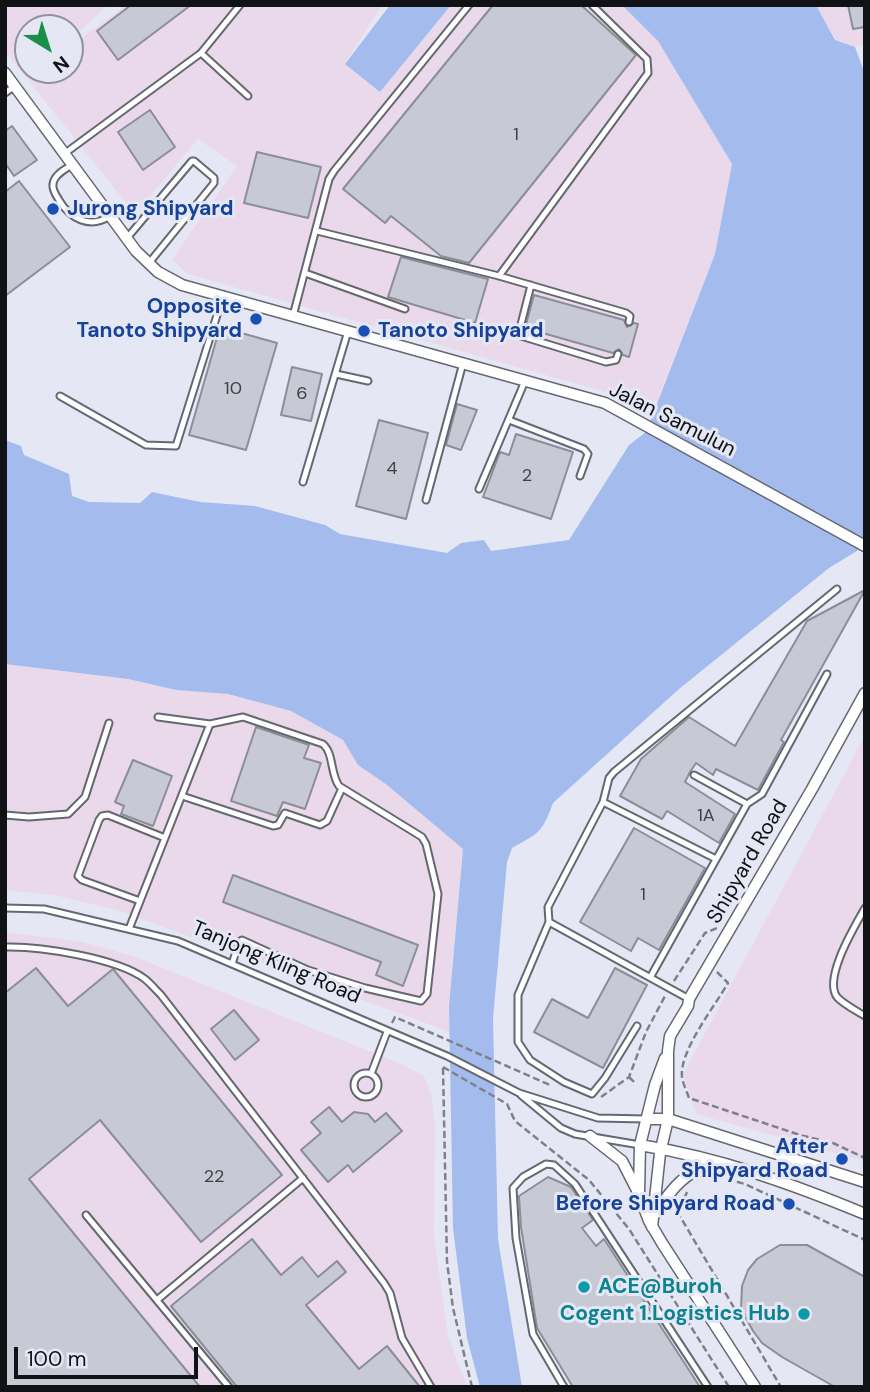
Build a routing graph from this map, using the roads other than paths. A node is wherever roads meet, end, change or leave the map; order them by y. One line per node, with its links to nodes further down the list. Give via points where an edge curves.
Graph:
1 (240, 5): 4 (lane)
2 (469, 5): 12 (lane, via 334,171)
3 (592, 5): 16 (lane, via 647,59 648,73)
4 (201, 53): 8 (lane); 9 (lane)
5 (5, 73): 6 (street, Jalan Samulun)
6 (15, 86): 7 (lane); 9 (street, Jalan Samulun)
7 (5, 93)
8 (248, 96)
9 (64, 154): 10 (street, Jalan Samulun)
10 (72, 165): 11 (street, Jalan Samulun); 11 (lane, via 53,183 65,210 90,222)
11 (110, 216): 13 (street, Jalan Samulun)
12 (317, 231): 15 (lane); 16 (lane)
13 (127, 238): 14 (street, Jalan Samulun); 14 (lane, via 191,161 214,178)
14 (149, 263): 18 (street, Jalan Samulun, via 183,285)
15 (305, 273): 19 (lane); 20 (lane)
16 (499, 276): 17 (lane)
17 (531, 285): 21 (lane, via 626,313); 23 (lane, via 521,337 606,362 616,360)
18 (223, 296): 20 (street, Jalan Samulun); 28 (lane, via 176,446 146,445)
19 (405, 309)
20 (293, 316): 22 (street, Jalan Samulun)
21 (629, 322)
22 (348, 331): 24 (street, Jalan Samulun); 25 (lane)
23 (618, 354)
24 (463, 363): 26 (street, Jalan Samulun); 33 (lane)
25 (335, 374): 27 (lane); 31 (lane)
26 (525, 381): 29 (lane); 34 (street, Jalan Samulun, via 605,403)
27 (368, 382)
28 (60, 396)
29 (509, 420): 30 (lane, via 584,449 588,454); 32 (lane)
30 (580, 476)
31 (303, 482)
32 (479, 489)
33 (426, 500)
34 (865, 546)
35 (837, 589): 44 (lane, via 614,772)
36 (827, 674): 45 (lane, via 762,794)
37 (865, 693): 57 (street, Shipyard Road)
38 (158, 717): 40 (lane)
39 (109, 723): 46 (lane, via 85,797 68,814)
40 (210, 724): 42 (lane, via 243,717 323,744); 43 (lane)
41 (694, 775): 45 (lane)
42 (342, 788): 43 (lane, via 327,821 320,825 285,813 273,826); 55 (lane, via 422,837 426,844 438,894 424,999 418,1002 308,970 242,940)
43 (182, 796): 47 (lane)
44 (603, 802): 48 (lane); 52 (lane, via 548,907)
45 (747, 804): 48 (lane)
46 (5, 815)
47 (165, 838): 49 (lane); 49 (lane, via 108,816 99,820 78,876)
48 (716, 859): 56 (lane)
49 (140, 901): 53 (lane)
50 (5, 908): 53 (lane, Tanjong Kling Road, via 44,909)
51 (865, 908): 58 (lane, via 840,955 833,985 837,997)
52 (549, 922): 56 (lane); 59 (lane, via 518,995 518,1042 530,1060 592,1094)
53 (129, 929): 55 (lane, Tanjong Kling Road, via 178,941)
54 (5, 947): 70 (lane, via 76,953 146,980)
55 (232, 964): 60 (lane, Tanjong Kling Road)
56 (650, 976): 57 (lane)
57 (690, 999): 61 (street, Shipyard Road, via 670,1036)
58 (865, 1016)
59 (637, 1026)
60 (387, 1032): 62 (lane); 63 (lane, Tanjong Kling Road)
61 (668, 1051): 64 (street, Shipyard Road); 65 (street, Shipyard Road)
62 (371, 1074): 62 (lane, via 378,1088 373,1095 361,1097 355,1091 355,1079 362,1073)
63 (519, 1093): 64 (lane, Tanjong Kling Road, via 598,1118); 66 (lane, Tanjong Kling Road, via 561,1128)
64 (646, 1118): 65 (street, Tanjong Kling Road); 67 (street, Shipyard Road)
65 (668, 1119): 68 (street, Shipyard Road); 71 (street, Tanjong Kling Road)
66 (590, 1136): 67 (lane, Tanjong Kling Road); 72 (street, via 622,1161)
67 (640, 1145): 68 (street, Tanjong Kling Road); 72 (street, Shipyard Road)
68 (661, 1148): 69 (street, Tanjong Kling Road); 75 (street, Shipyard Road)
69 (721, 1161): 73 (street, Tanjong Kling Road); 75 (street, via 684,1176)
70 (303, 1178): 77 (lane); 79 (lane, via 384,1283 402,1338)
71 (865, 1182)
72 (639, 1194): 76 (street)
73 (865, 1214)
74 (86, 1215): 77 (lane)
75 (654, 1215): 76 (street, Shipyard Road)
76 (652, 1227): 82 (street)
77 (157, 1300): 78 (lane)
78 (229, 1387)
79 (431, 1387)
80 (564, 1387): 81 (lane, via 533,1334 516,1238 513,1188 546,1164 554,1165 575,1184)
81 (708, 1387)
82 (755, 1387)

